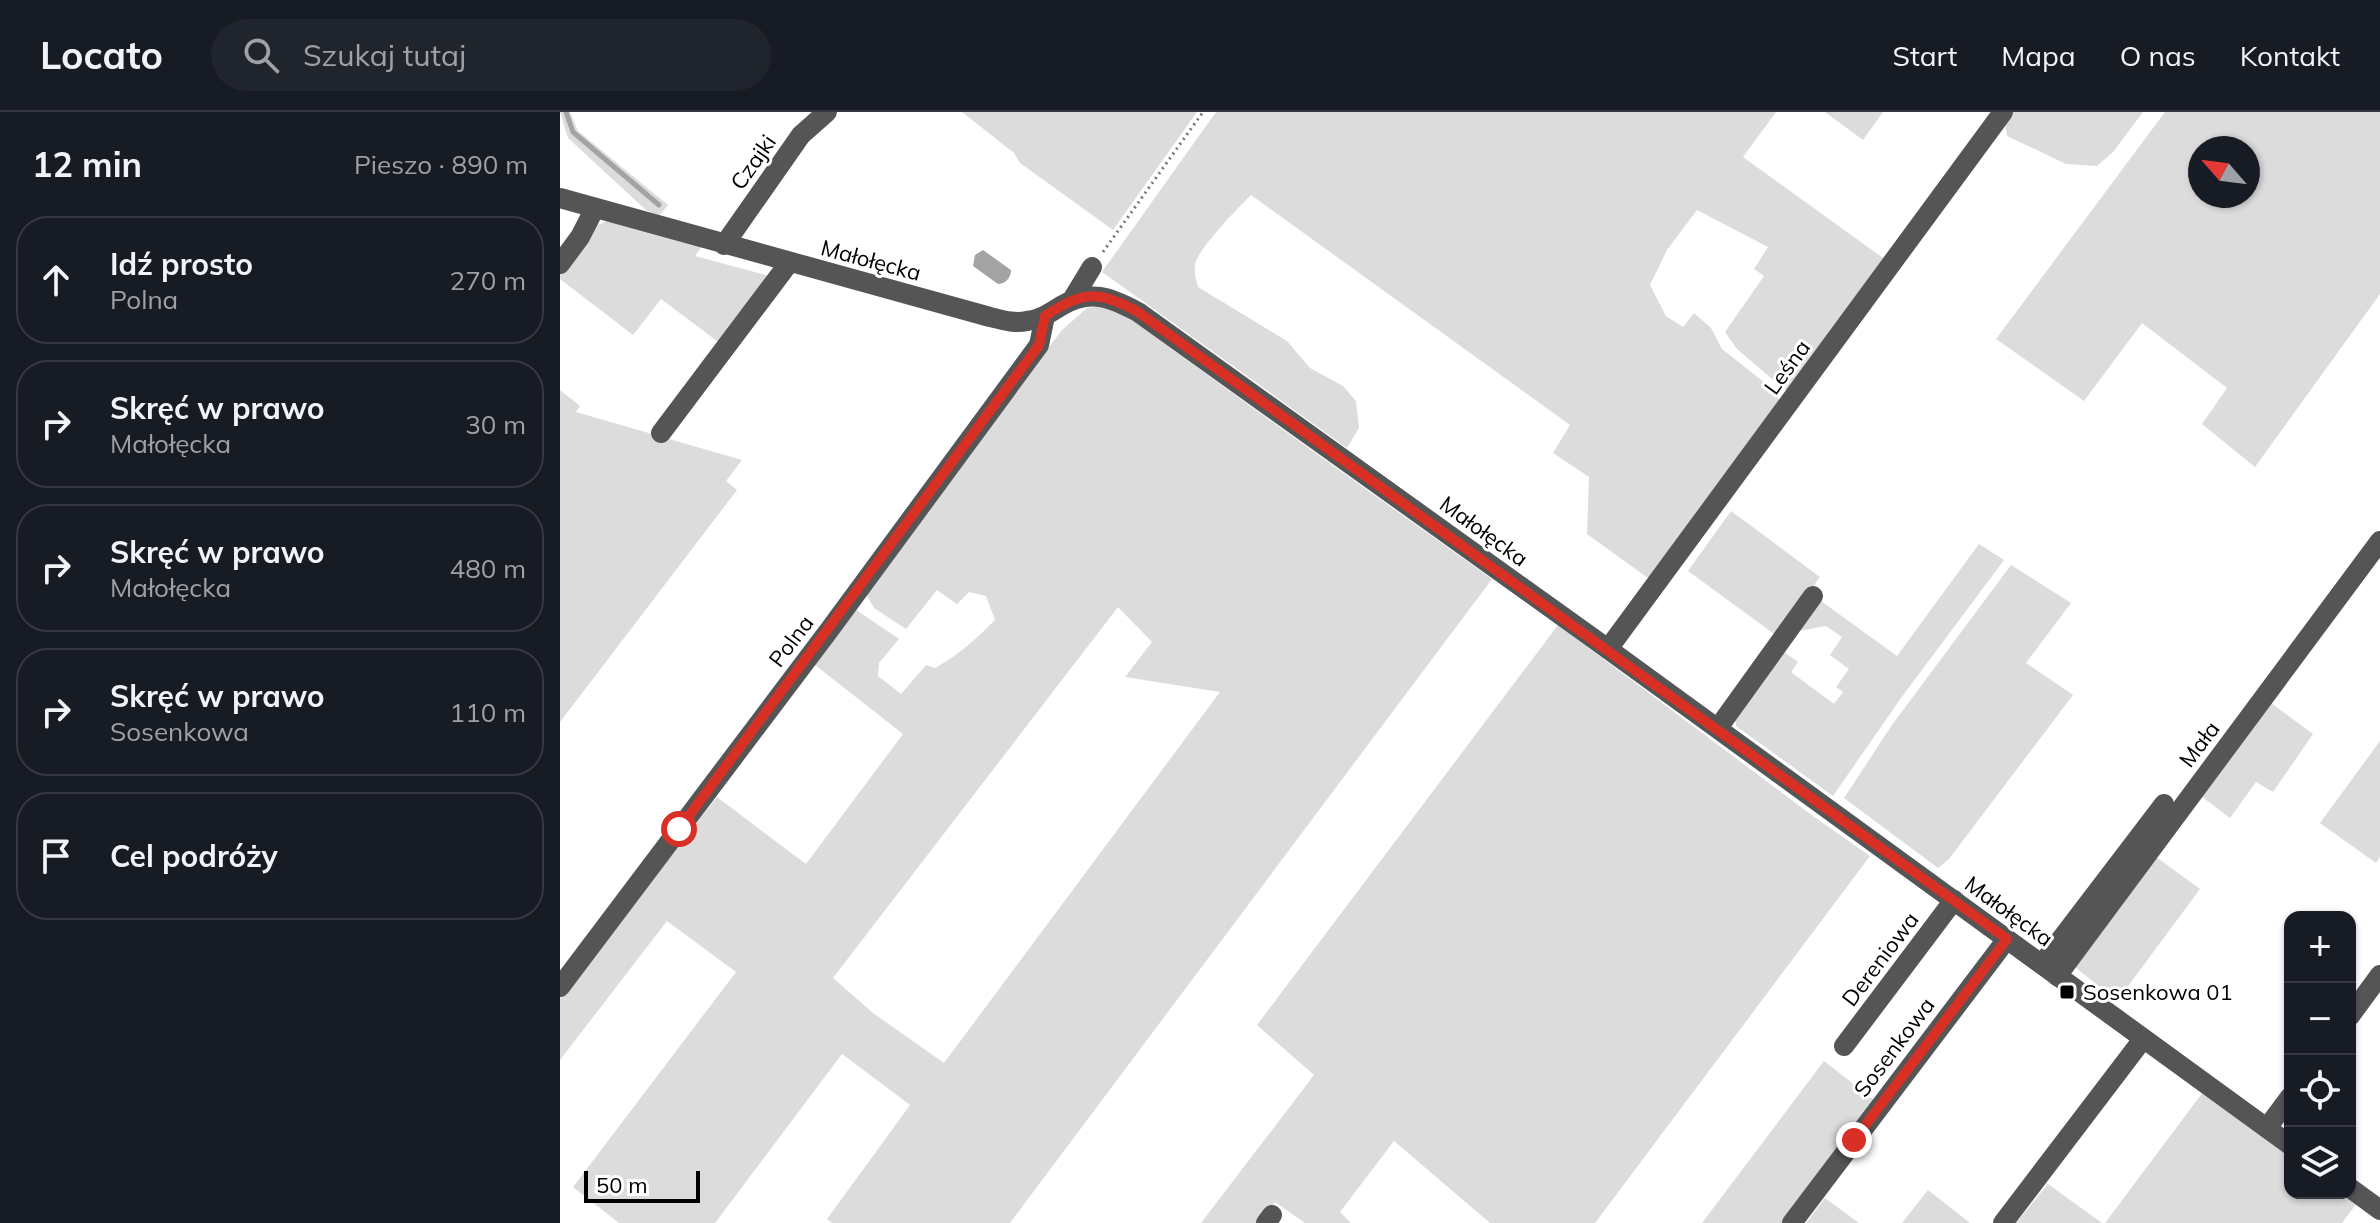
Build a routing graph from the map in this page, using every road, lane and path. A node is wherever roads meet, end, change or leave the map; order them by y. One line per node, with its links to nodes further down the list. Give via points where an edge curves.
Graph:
1 (827, 112): 6 (street, Czajki, via 796,142)
2 (1203, 112): 9 (path)
3 (2003, 112): 15 (street, Leśna)
4 (560, 198): 5 (street, Małołęcka)
5 (595, 208): 6 (street, Małołęcka); 8 (street)
6 (724, 245): 7 (street, Małołęcka)
7 (789, 263): 11 (street, Małołęcka, via 990,317 1020,322); 12 (street)
8 (560, 264)
9 (1092, 267): 10 (street)
10 (1072, 300): 11 (street, Małołęcka); 15 (street, Małołęcka, via 1092,295 1138,312)
11 (1045, 316): 22 (street, Polna, via 1039,345)
12 (661, 433)
13 (2380, 541): 20 (street, Mała)
14 (1813, 596): 16 (street)
15 (1608, 649): 16 (street, Małołęcka)
16 (1718, 728): 18 (street, Małołęcka)
17 (2164, 804): 20 (street)
18 (1954, 900): 19 (street, Małołęcka); 25 (street, Dereniowa)
19 (2007, 939): 20 (street, Małołęcka); 31 (street, Sosenkowa)
20 (2050, 970): 24 (street, Małołęcka)
21 (2380, 975): 23 (street)
22 (560, 987)
23 (2356, 1008)
24 (2143, 1039): 27 (street, Małołęcka); 32 (street)
25 (1844, 1046)
26 (2284, 1105): 27 (street)
27 (2267, 1128): 28 (street, Małołęcka)
28 (2284, 1141)
29 (2356, 1192): 30 (street)
30 (2380, 1210)
31 (1792, 1223)
32 (2003, 1223)

